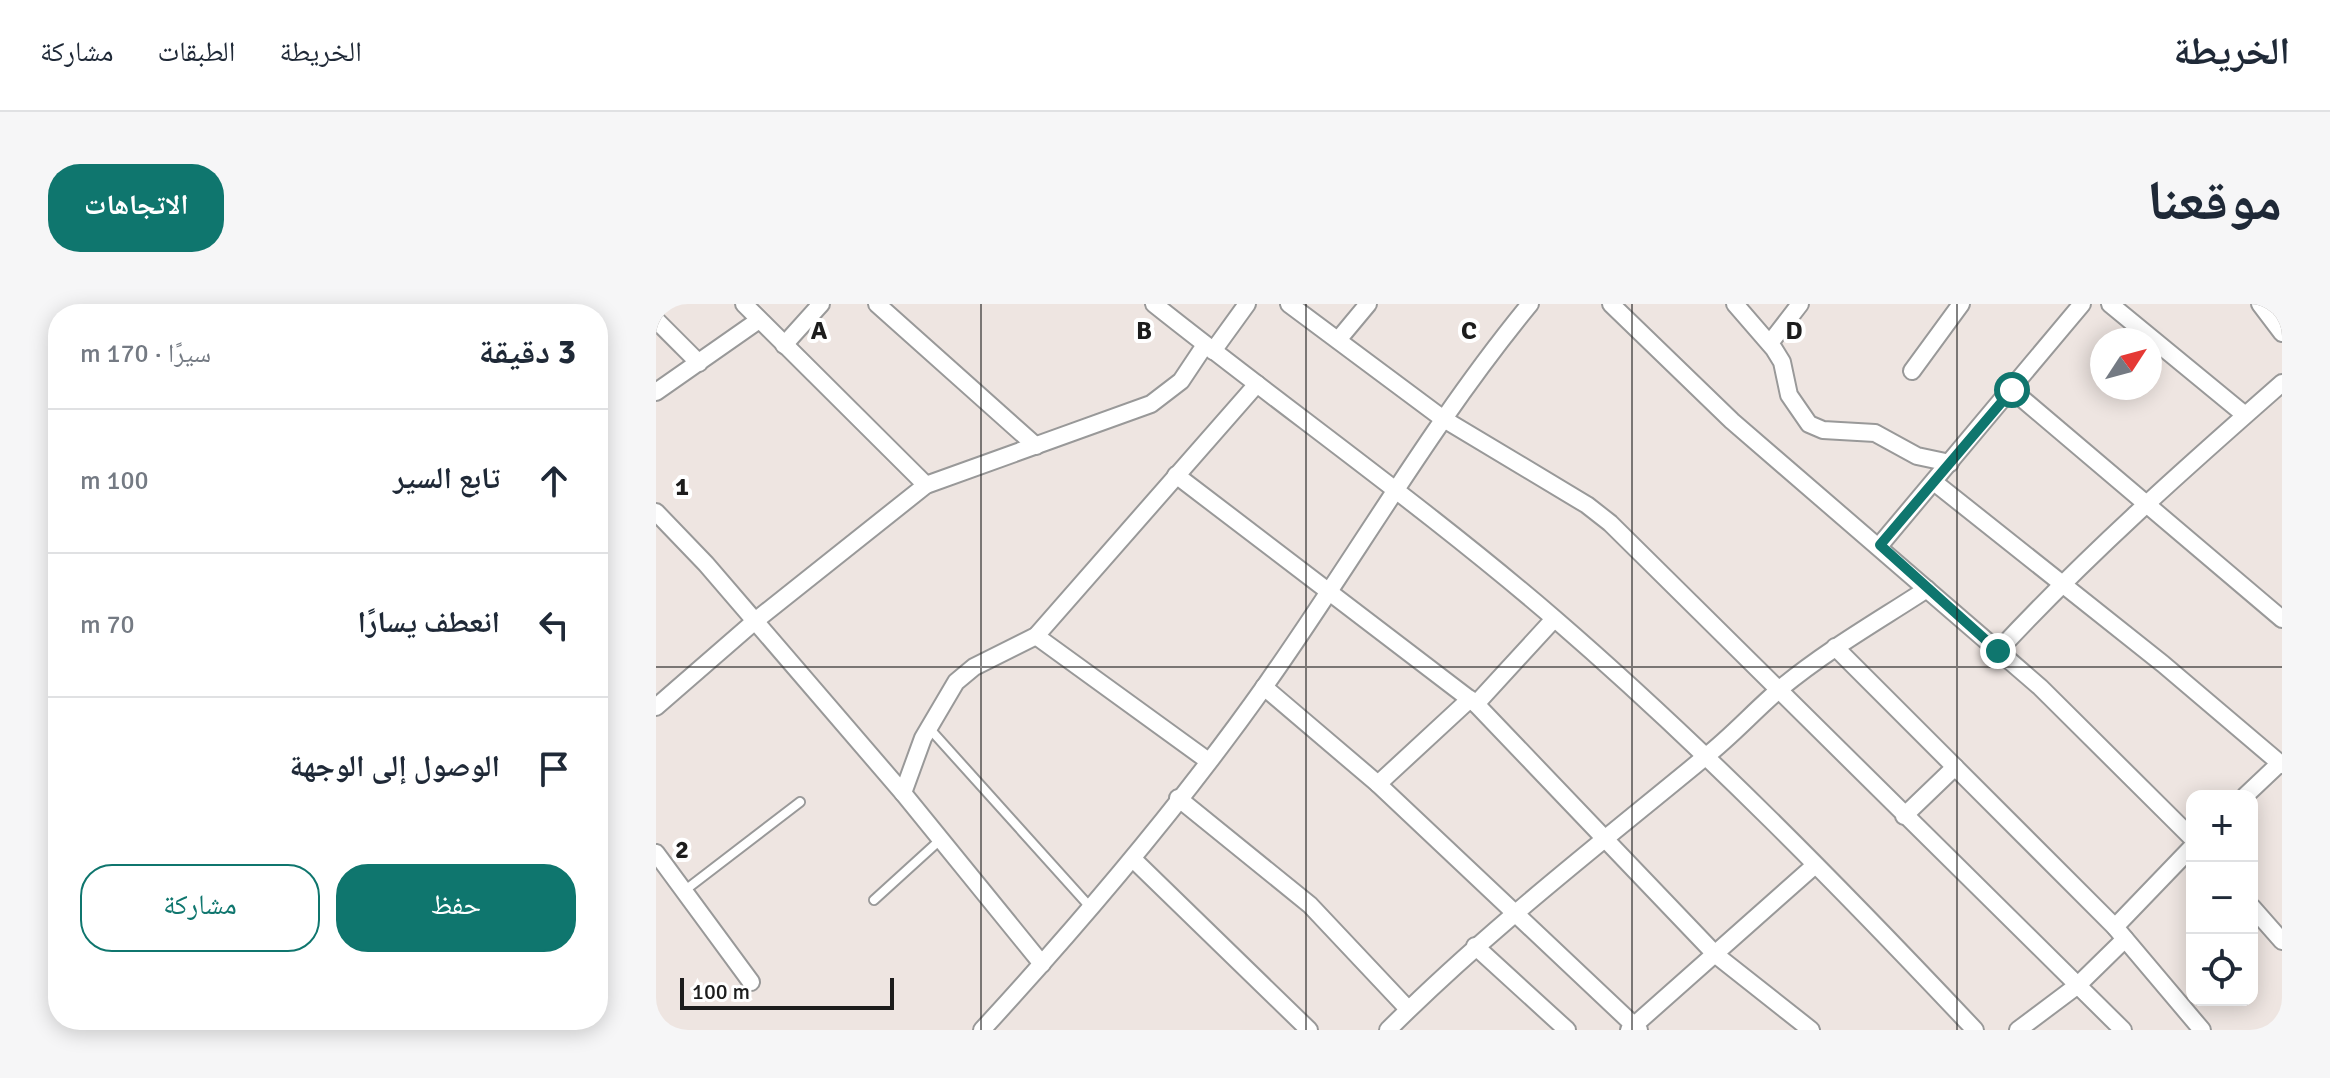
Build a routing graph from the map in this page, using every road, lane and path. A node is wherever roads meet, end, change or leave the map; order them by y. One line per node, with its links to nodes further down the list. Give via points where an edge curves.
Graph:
1 (744, 304): 17 (street)
2 (821, 304): 21 (street)
3 (877, 304): 31 (street)
4 (1154, 304): 22 (street)
5 (1247, 304): 22 (street)
6 (1289, 304): 19 (street)
7 (1368, 304): 19 (street)
8 (1530, 304): 30 (street)
9 (1611, 304): 39 (street, via 1732,421)
10 (1735, 304): 20 (street)
11 (1800, 304): 20 (street)
12 (1961, 304): 24 (street)
13 (2082, 304): 27 (street)
14 (2110, 304): 29 (street)
15 (2271, 311): 18 (street)
16 (656, 320): 23 (street)
17 (759, 320): 21 (street); 23 (street)
18 (2282, 333)
19 (1338, 340): 30 (street)
20 (1770, 343): 32 (street, via 1782,362 1789,395 1809,424 1823,430 1875,433 1917,456)
21 (784, 345): 35 (street)
22 (1209, 348): 26 (street); 31 (street, via 1181,381 1151,404)
23 (699, 363): 28 (street)
24 (1912, 371)
25 (2282, 383): 29 (street)
26 (1257, 384): 33 (street); 36 (street)
27 (2012, 390): 32 (street); 37 (street)
28 (656, 392)
29 (2245, 415): 37 (street)
30 (1442, 418): 36 (street); 50 (street, via 1587,505)
31 (1036, 446): 35 (street)
32 (1950, 463): 34 (street)
33 (1176, 475): 42 (street); 46 (street)
34 (1934, 482): 39 (street); 40 (street)
35 (926, 485): 45 (street)
36 (1396, 489): 42 (street); 43 (street)
37 (2144, 503): 40 (street); 44 (street)
38 (656, 512): 45 (street)
39 (1880, 545): 41 (street)
40 (2061, 582): 48 (street); 56 (street)
41 (1927, 589): 47 (street); 48 (street)
42 (1330, 593): 49 (street); 51 (street)
43 (1554, 619): 51 (street); 54 (street)
44 (2282, 619)
45 (755, 621): 52 (street); 60 (street)
46 (1036, 636): 53 (street, via 974,667 956,682); 55 (street)
47 (1835, 647): 50 (street); 57 (street)
48 (1998, 651): 64 (street)
49 (1264, 687): 55 (street); 58 (street)
50 (1780, 689): 54 (street); 63 (street)
51 (1473, 702): 58 (street); 65 (street)
52 (656, 707)
53 (929, 727): 60 (street); 73 (lane)
54 (1706, 756): 65 (street); 70 (street)
55 (1207, 760): 61 (street)
56 (2281, 764): 59 (street)
57 (1955, 767): 63 (street); 76 (street)
58 (1378, 784): 74 (street)
59 (2252, 790)
60 (903, 793): 66 (street)
61 (1178, 798): 69 (street); 83 (street, via 1310,905)
62 (800, 802): 71 (lane)
63 (1904, 816): 82 (street)
64 (2186, 832)
65 (1604, 836): 74 (street); 79 (street)
66 (941, 839): 72 (lane); 80 (street)
67 (656, 853): 71 (street)
68 (2186, 854): 76 (street)
69 (1133, 859): 73 (street); 86 (street)
70 (1814, 866): 79 (street); 90 (street)
71 (684, 891): 81 (street)
72 (874, 900)
73 (1091, 908): 80 (street)
74 (1515, 913): 78 (street); 85 (street)
75 (2258, 913): 77 (street)
76 (2120, 933): 82 (street); 93 (street)
77 (2280, 936)
78 (1475, 946): 83 (street); 88 (street)
79 (1716, 955): 85 (street); 89 (street)
80 (1042, 964): 84 (street)
81 (751, 982)
82 (2078, 985): 91 (street); 92 (street)
83 (1408, 1009): 87 (street)
84 (987, 1028)
85 (1634, 1029)
86 (1309, 1030)
87 (1388, 1030)
88 (1567, 1030)
89 (1811, 1030)
90 (1975, 1030)
91 (2018, 1030)
92 (2123, 1030)
93 (2202, 1030)

